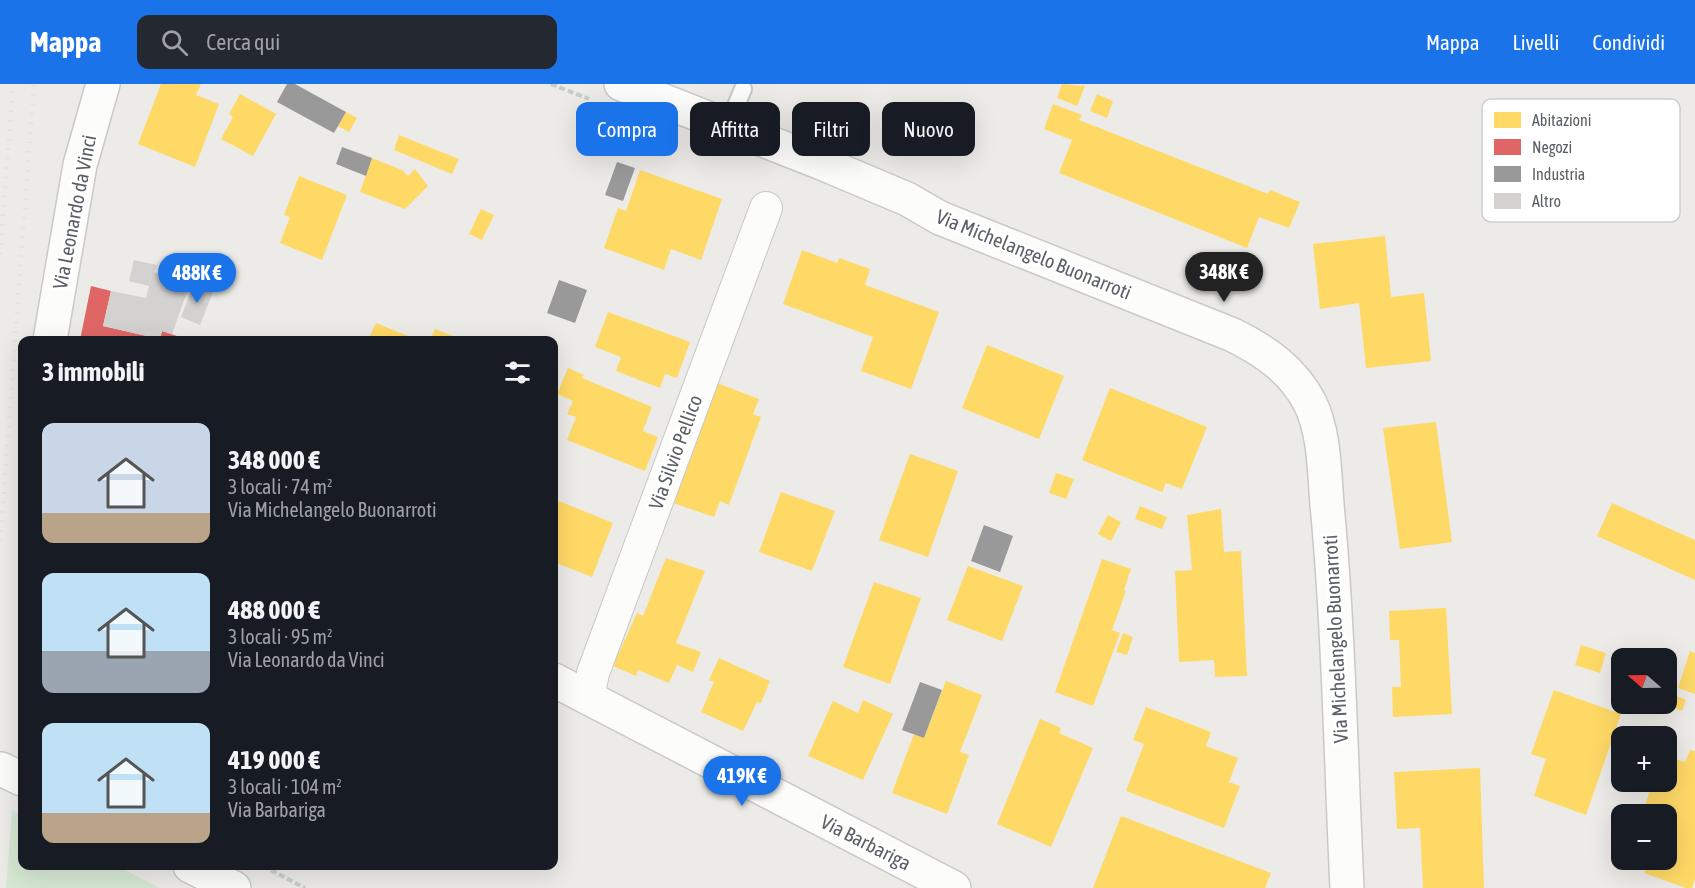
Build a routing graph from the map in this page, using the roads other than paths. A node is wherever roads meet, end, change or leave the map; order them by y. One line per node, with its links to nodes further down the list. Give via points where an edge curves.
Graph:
1 (103, 84): 10 (street, Via Leonardo da Vinci, via 81,165)
2 (621, 84): 5 (street, Via Michelangelo Buonarroti)
3 (742, 88): 4 (lane)
4 (737, 102)
5 (690, 112)
6 (780, 147): 8 (street, Via Michelangelo Buonarroti)
7 (827, 156): 8 (lane)
8 (824, 164): 16 (street, Via Michelangelo Buonarroti, via 907,199 940,218 1233,335 1262,350 1298,381 1320,431 1331,545)
9 (766, 208): 12 (street, Via Silvio Pellico, via 593,673)
10 (51, 336)
11 (558, 682): 12 (street, Via Barbariga)
12 (588, 698): 15 (street, Via Barbariga)
13 (198, 870): 14 (street)
14 (234, 888)
15 (954, 888)
16 (1347, 888)

